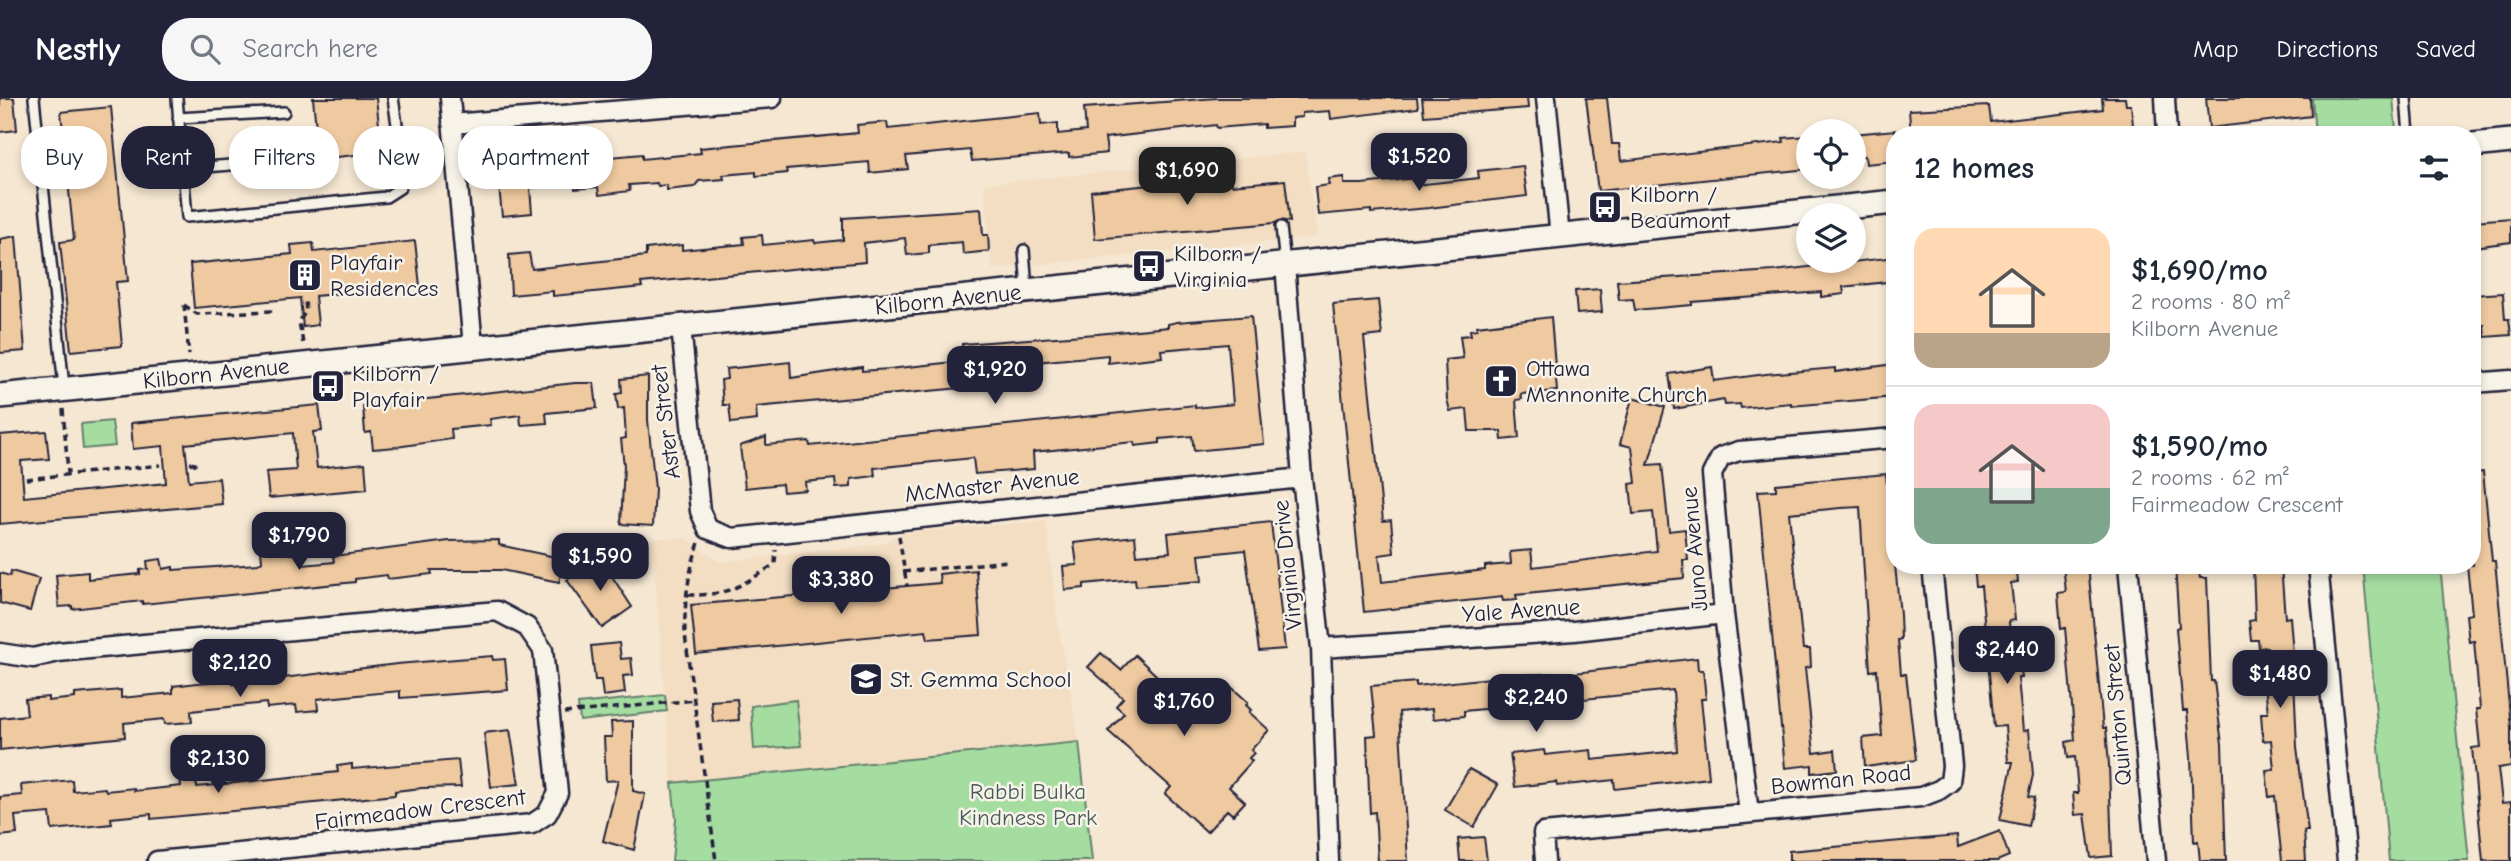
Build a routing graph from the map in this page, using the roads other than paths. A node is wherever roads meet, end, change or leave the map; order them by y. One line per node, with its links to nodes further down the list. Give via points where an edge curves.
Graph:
1 (34, 98): 28 (lane)
2 (177, 98): 10 (lane)
3 (393, 98): 17 (lane, via 401,151 400,188 386,197 187,217)
4 (450, 98): 11 (street)
5 (772, 98): 11 (street)
6 (1546, 98): 20 (street)
7 (2165, 98): 13 (street)
8 (2406, 98): 14 (lane)
9 (284, 112): 10 (lane)
10 (178, 118): 12 (lane)
11 (452, 124): 25 (street)
12 (179, 126)
13 (2167, 126)
14 (2408, 126)
15 (2511, 141): 16 (street)
16 (2481, 144)
17 (184, 189)
18 (1886, 203): 20 (street, Kilborn Avenue)
19 (1281, 228): 22 (lane)
20 (1560, 237): 22 (street, Kilborn Avenue)
21 (1024, 250): 23 (lane)
22 (1285, 264): 23 (street, Kilborn Avenue); 31 (street, Virginia Drive)
23 (1028, 291): 24 (street, Kilborn Avenue)
24 (681, 327): 25 (street, Kilborn Avenue); 32 (street, Aster Street, via 700,511)
25 (473, 346): 28 (street, Kilborn Avenue)
26 (2511, 380): 27 (street)
27 (2481, 382)
28 (62, 389): 29 (street, Kilborn Avenue)
29 (0, 396)
30 (1886, 439): 36 (street, Juno Avenue, via 1739,451 1721,457 1712,474)
31 (1302, 478): 32 (street, McMaster Avenue, via 775,535 732,538); 37 (street, Virginia Drive)
32 (708, 529)
33 (1933, 574): 39 (street, Bowman Road, via 1950,782 1921,797)
34 (2129, 574): 43 (street, Quinton Street)
35 (2319, 574): 44 (street)
36 (1724, 614): 37 (street, Yale Avenue, via 1574,631); 39 (street, Juno Avenue)
37 (1321, 648): 41 (street, Virginia Drive)
38 (0, 653): 40 (street, Fairmeadow Crescent, via 33,657 497,611 527,627 543,650 558,793 547,814 532,824)
39 (1749, 813): 42 (street, Bowman Road, via 1543,833)
40 (157, 861)
41 (1329, 861)
42 (1545, 861)
43 (2155, 861)
44 (2347, 861)

